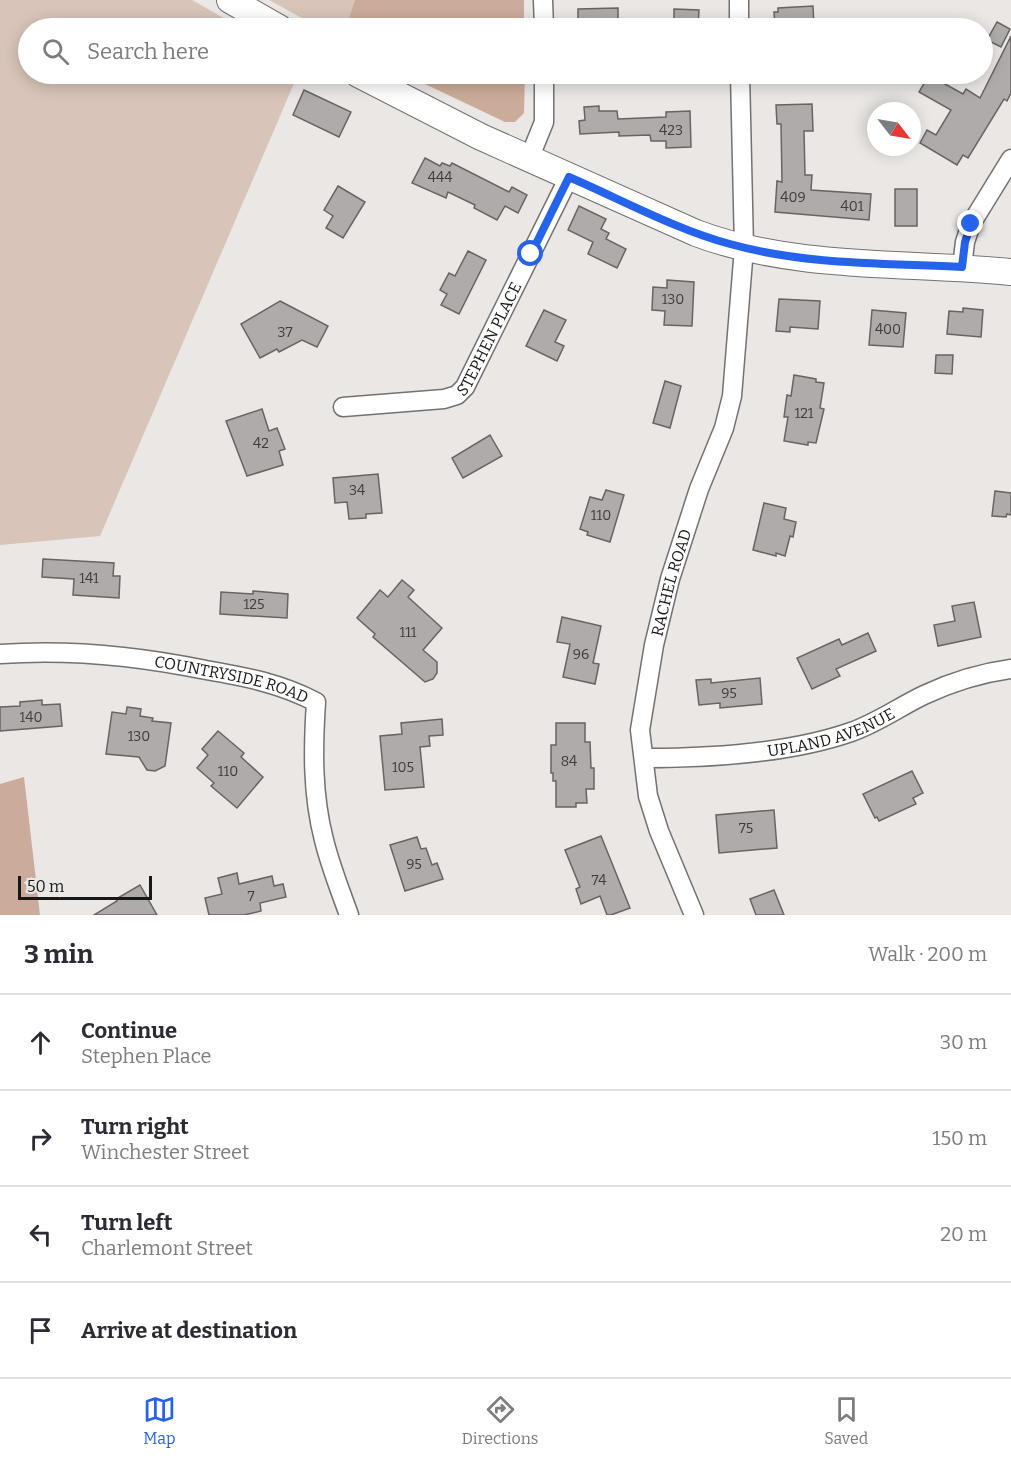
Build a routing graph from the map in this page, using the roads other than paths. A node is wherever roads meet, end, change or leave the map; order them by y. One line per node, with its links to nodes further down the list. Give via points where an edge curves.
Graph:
1 (230, 0): 4 (street)
2 (543, 0): 5 (street)
3 (739, 0): 6 (street)
4 (262, 18)
5 (544, 18)
6 (739, 18)
7 (377, 84): 10 (street)
8 (544, 84): 10 (street, via 544,122)
9 (740, 84): 13 (street, RACHEL ROAD)
10 (529, 159): 12 (street)
11 (1011, 159): 14 (street, via 971,224)
12 (569, 177): 13 (street, via 696,233); 16 (street, STEPHEN PLACE, via 465,387 444,399)
13 (744, 248): 14 (street, via 829,260); 19 (street, RACHEL ROAD, via 732,396 670,579 640,730)
14 (962, 267): 15 (street)
15 (1011, 272)
16 (343, 407)
17 (0, 654): 20 (street, COUNTRYSIDE ROAD, via 91,653 172,663 272,683 316,702 313,772 318,809 324,841)
18 (1011, 669): 19 (street, UPLAND AVENUE, via 964,678 882,719 819,742 753,752)
19 (644, 758): 21 (street, RACHEL ROAD, via 659,831)
20 (349, 915)
21 (694, 915)

